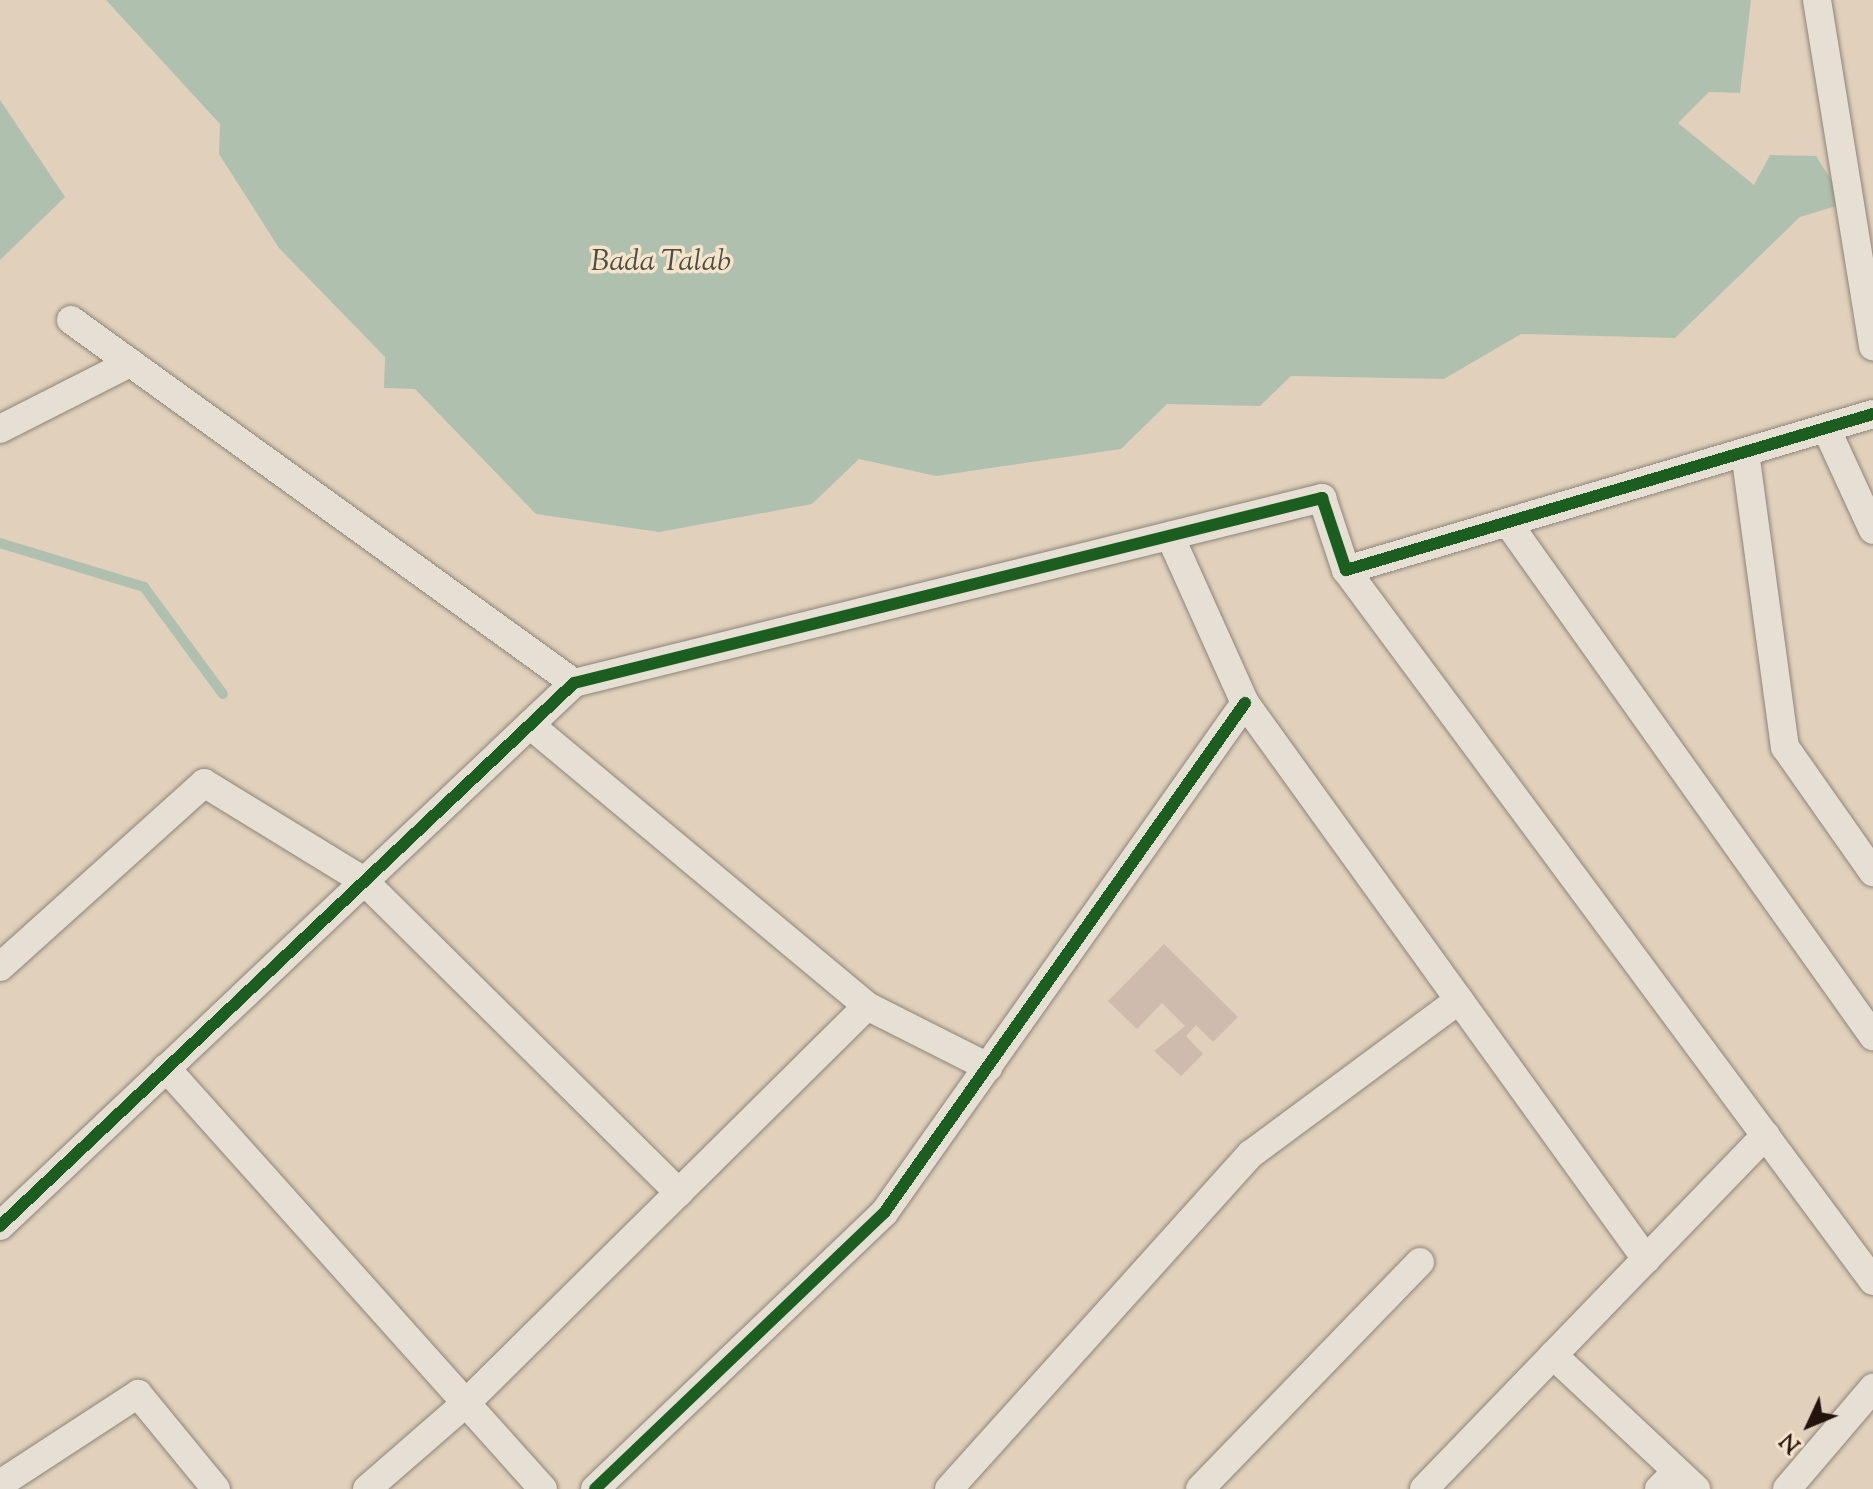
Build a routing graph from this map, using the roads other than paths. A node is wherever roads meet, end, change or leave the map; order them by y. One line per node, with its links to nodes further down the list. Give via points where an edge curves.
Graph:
1 (1817, 0): 3 (street)
2 (71, 320): 4 (street)
3 (1873, 347)
4 (130, 363): 7 (street); 13 (street)
5 (1873, 414): 6 (street)
6 (1826, 428): 8 (street); 10 (street)
7 (0, 429)
8 (1745, 452): 9 (street); 16 (street, via 1785,747)
9 (1508, 523): 12 (street); 21 (street)
10 (1873, 530)
11 (1170, 536): 12 (street, via 1322,498); 13 (street); 14 (street)
12 (1346, 570): 24 (street)
13 (574, 683): 15 (street)
14 (1245, 703): 19 (street); 22 (street)
15 (530, 725): 17 (street); 20 (street)
16 (1873, 872)
17 (364, 881): 18 (street, via 204,783); 23 (street); 25 (street)
18 (0, 967)
19 (1459, 1000): 27 (street); 39 (street, via 1251,1154)
20 (867, 1006): 22 (street); 25 (street)
21 (1873, 1036)
22 (988, 1067): 38 (street, via 884,1213)
23 (166, 1068): 26 (street); 32 (street)
24 (1766, 1135): 27 (street); 29 (street)
25 (679, 1193): 32 (street)
26 (0, 1226)
27 (1646, 1259): 30 (street)
28 (1420, 1262): 40 (street)
29 (1873, 1281)
30 (1553, 1355): 33 (street); 41 (street)
31 (1873, 1388): 42 (street)
32 (466, 1403): 36 (street); 37 (street)
33 (1678, 1483)
34 (0, 1484): 35 (street, via 138,1394)
35 (216, 1489)
36 (367, 1489)
37 (543, 1489)
38 (595, 1489)
39 (949, 1489)
40 (1200, 1489)
41 (1424, 1489)
42 (1787, 1489)

